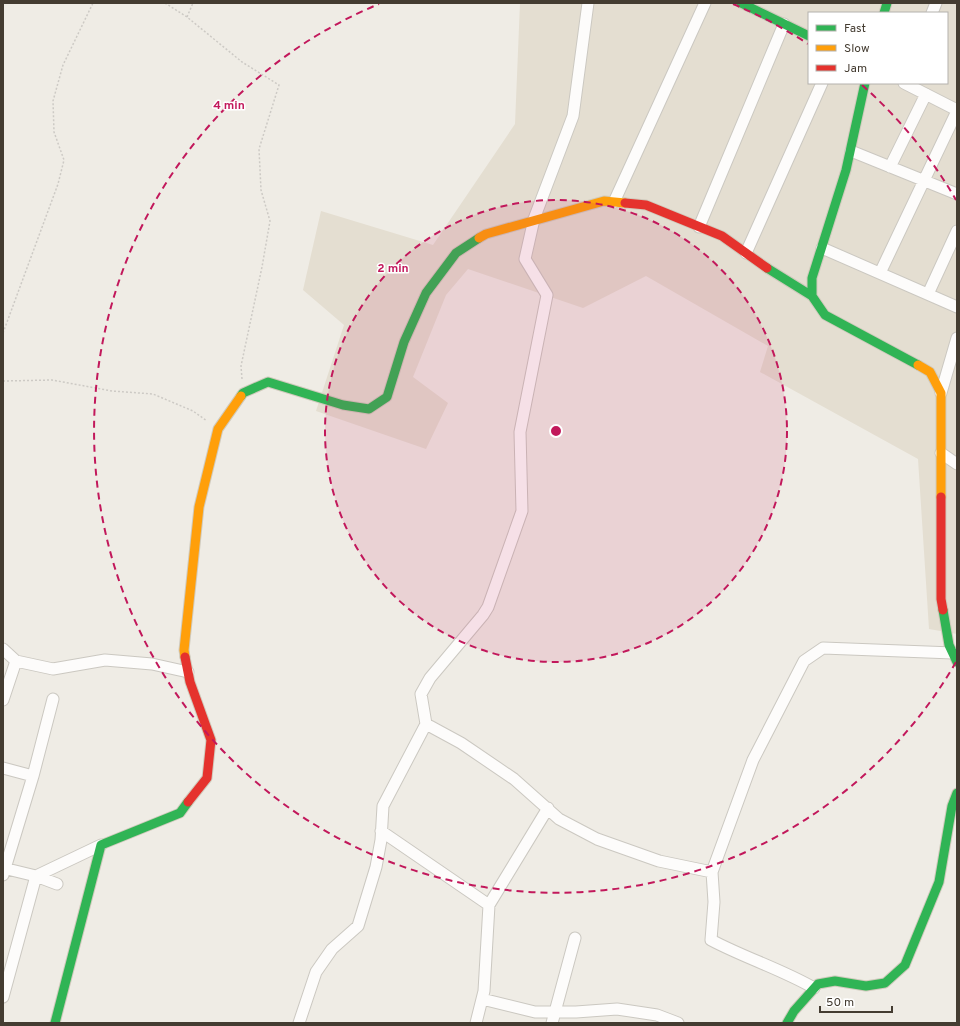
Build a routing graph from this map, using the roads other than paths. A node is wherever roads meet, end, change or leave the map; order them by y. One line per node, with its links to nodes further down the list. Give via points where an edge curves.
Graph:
1 (588, 3): 16 (street, via 573,116)
2 (706, 3): 15 (street)
3 (745, 4): 4 (street)
4 (784, 24): 5 (street); 17 (street)
5 (808, 36)
6 (822, 84): 20 (street)
7 (865, 84): 11 (street)
8 (907, 84): 9 (street)
9 (926, 94): 10 (street); 12 (street)
10 (957, 110): 13 (street)
11 (851, 151): 12 (street); 19 (street)
12 (890, 167): 13 (street)
13 (923, 180): 14 (street); 21 (street)
14 (957, 194)
15 (614, 202): 16 (street, via 604,201); 17 (street, via 646,205)
16 (534, 219): 32 (street, via 486,234 456,253 426,293 404,342 388,397 369,409 343,405 268,382 243,393 218,429 200,507 184,650); 35 (street, via 525,259 547,295 520,432 522,511 483,615 430,678 421,694)
17 (699, 227): 20 (street, via 722,236)
18 (957, 231): 22 (street)
19 (822, 248): 21 (street); 23 (street, via 812,278)
20 (746, 253): 23 (street)
21 (880, 273): 22 (street)
22 (928, 294): 24 (street)
23 (812, 296): 26 (street, via 825,315 930,372)
24 (957, 307)
25 (957, 338): 26 (street)
26 (941, 393): 27 (street)
27 (941, 453): 28 (street); 30 (street, via 940,599 949,645)
28 (957, 464)
29 (3, 649): 31 (street)
30 (955, 657): 43 (street, via 823,648 804,661 753,760)
31 (16, 661): 32 (street, via 53,669 105,660 152,664); 33 (street)
32 (188, 672): 41 (street, via 211,740 207,778 180,813)
33 (3, 700)
34 (53, 700): 37 (street)
35 (426, 724): 39 (street, via 461,743 514,779); 40 (street, via 382,806)
36 (3, 768): 37 (street)
37 (33, 776): 42 (street)
38 (957, 793): 48 (street, via 952,806 939,882 905,965 885,983 866,986 834,981 818,984)
39 (548, 808): 43 (street, via 559,820 597,839 659,861); 46 (street)
40 (381, 831): 46 (street); 53 (street, via 376,867 358,926 332,949 316,972)
41 (100, 845): 44 (street); 52 (street)
42 (4, 871): 44 (street)
43 (712, 872): 48 (street, via 714,902 711,940 787,973)
44 (36, 876): 45 (street); 49 (street)
45 (57, 884)
46 (489, 905): 50 (street)
47 (575, 938): 51 (street)
48 (814, 988): 57 (street)
49 (3, 997)
50 (482, 999): 51 (street, via 535,1012); 54 (street)
51 (556, 1012): 55 (street); 56 (street, via 617,1009 657,1015)
52 (55, 1023)
53 (299, 1023)
54 (476, 1023)
55 (552, 1023)
56 (678, 1023)
57 (787, 1023)

